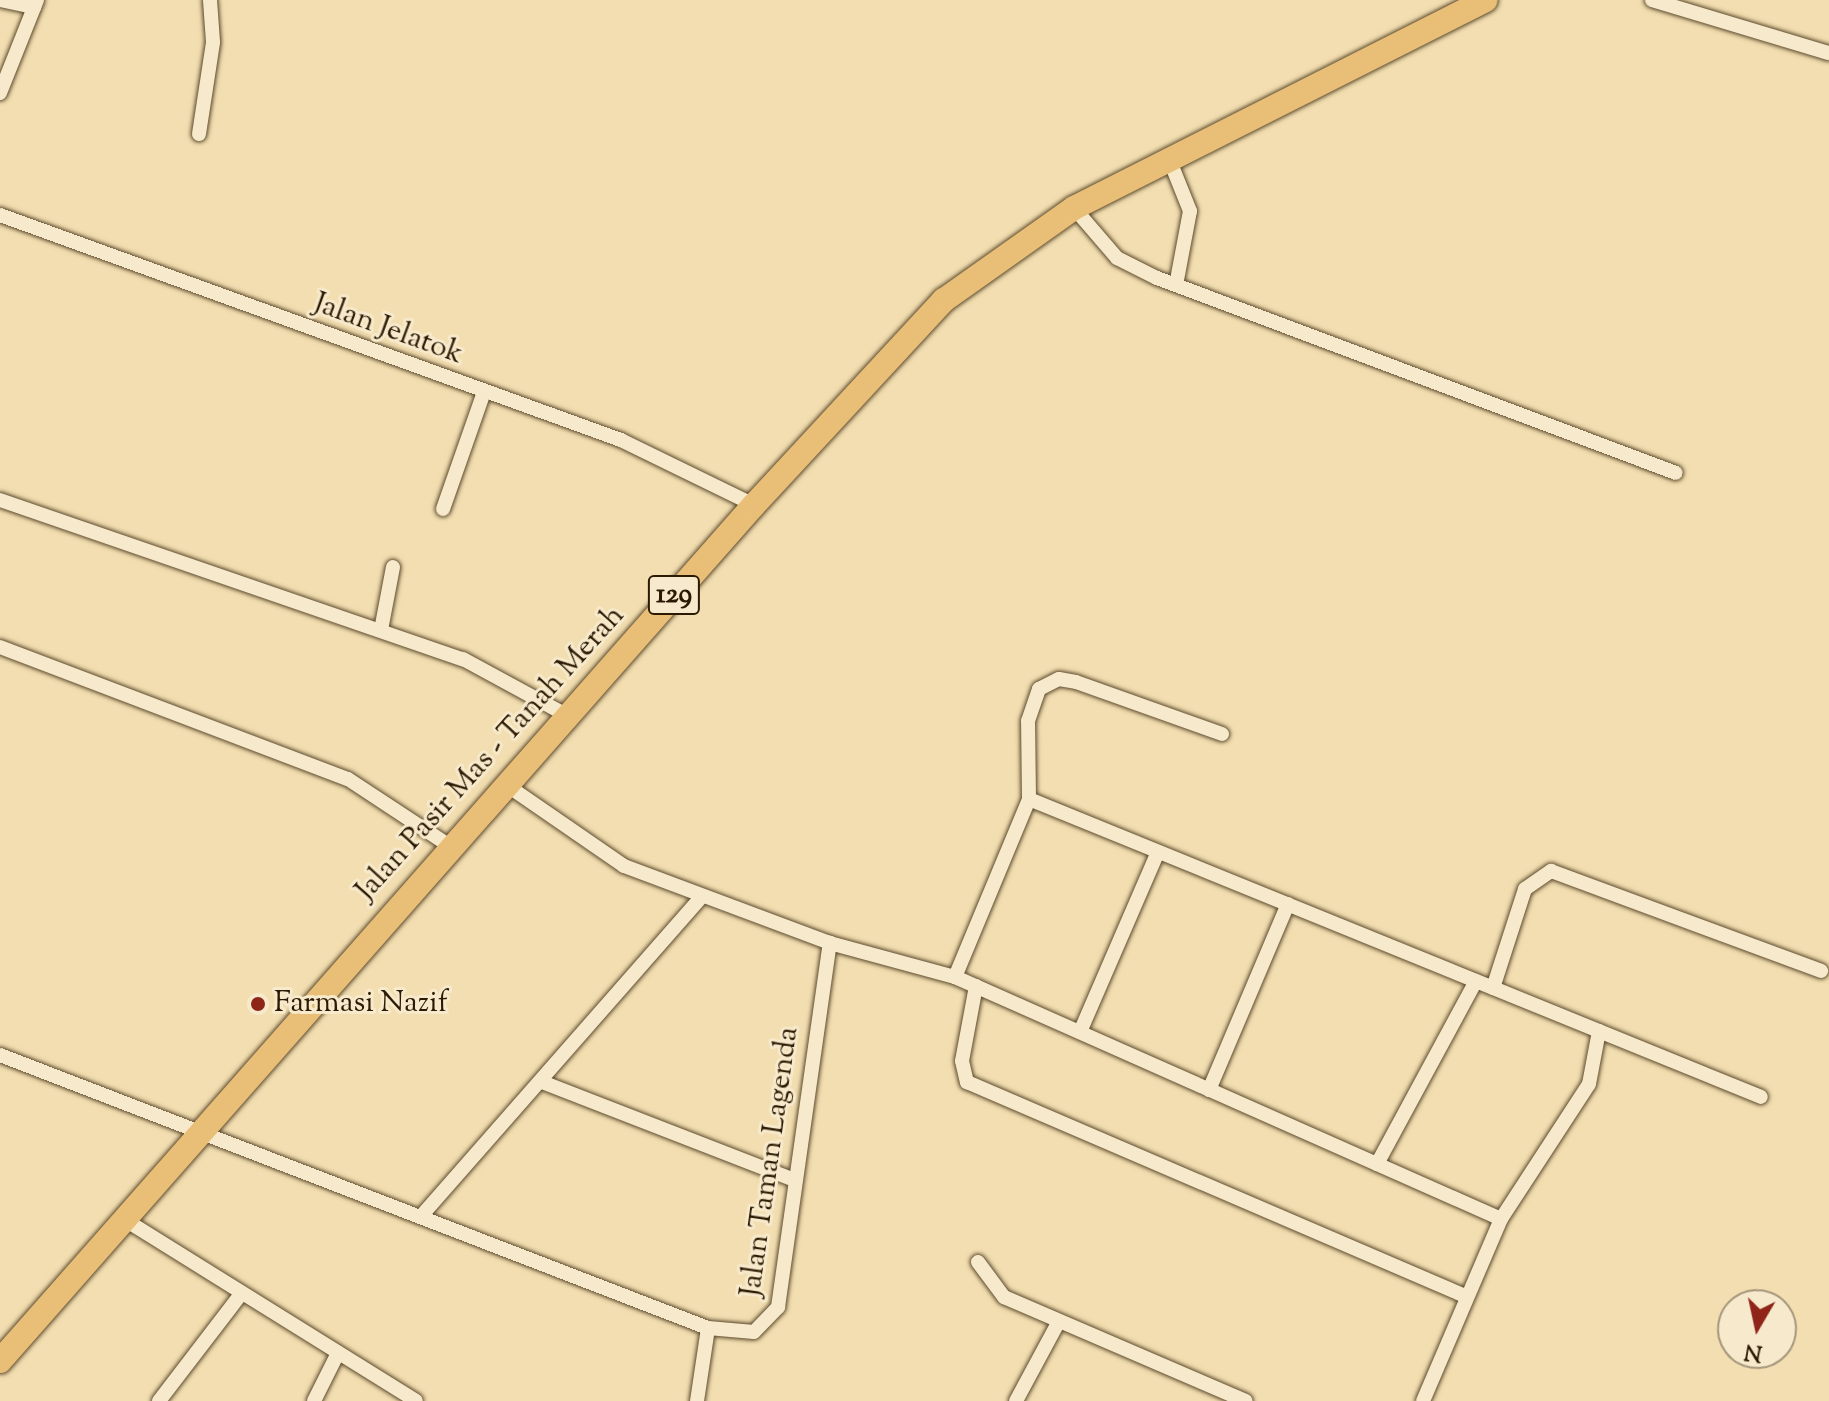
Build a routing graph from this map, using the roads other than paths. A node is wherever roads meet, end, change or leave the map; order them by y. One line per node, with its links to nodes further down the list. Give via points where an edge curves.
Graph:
1 (0, 0): 5 (street)
2 (210, 0): 8 (street, via 213,42)
3 (1485, 0): 9 (main road, Jalan Pasir Mas - Tanah Merah / 129)
4 (1652, 0): 6 (street)
5 (36, 4): 7 (street)
6 (1829, 53)
7 (0, 93)
8 (199, 134)
9 (1170, 161): 10 (main road, Jalan Pasir Mas - Tanah Merah / 129); 12 (street, via 1190,211)
10 (1074, 208): 12 (street, via 1117,258); 16 (main road, Jalan Pasir Mas - Tanah Merah / 129, via 944,300)
11 (0, 215): 13 (street, Jalan Jelatok)
12 (1176, 285): 14 (street)
13 (484, 392): 16 (street, Jalan Jelatok, via 621,440); 17 (street)
14 (1676, 473)
15 (0, 500): 19 (street)
16 (754, 505): 21 (main road, Jalan Pasir Mas - Tanah Merah / 129)
17 (443, 509)
18 (393, 567): 19 (street)
19 (381, 630): 21 (street, via 463,659)
20 (0, 647): 25 (street, via 348,779)
21 (568, 716): 23 (main road, Jalan Pasir Mas - Tanah Merah / 129)
22 (1222, 734): 24 (street, via 1076,682 1048,682 1028,721)
23 (508, 786): 25 (main road, Jalan Pasir Mas - Tanah Merah / 129); 27 (street, via 624,866)
24 (1029, 799): 26 (street); 31 (street)
25 (451, 847): 41 (main road, Jalan Pasir Mas - Tanah Merah / 129)
26 (1158, 852): 28 (street); 36 (street)
27 (701, 898): 29 (street); 38 (street)
28 (1288, 904): 32 (street); 39 (street)
29 (830, 943): 31 (street); 43 (street, Jalan Taman Lagenda)
30 (1821, 971): 34 (street, via 1551,871 1525,889)
31 (955, 977): 33 (street)
32 (1476, 981): 34 (street); 42 (street)
33 (976, 986): 36 (street); 49 (street, via 962,1061 967,1082)
34 (1493, 988): 35 (street)
35 (1599, 1031): 40 (street); 45 (street, via 1589,1084)
36 (1080, 1032): 39 (street)
37 (0, 1055): 41 (street, Jalan Taman Lagenda)
38 (542, 1082): 43 (street); 44 (street)
39 (1209, 1090): 42 (street)
40 (1761, 1097)
41 (203, 1136): 44 (street, Jalan Taman Lagenda); 46 (main road, Jalan Pasir Mas - Tanah Merah / 129)
42 (1377, 1164): 45 (street)
43 (792, 1179): 51 (street, Jalan Taman Lagenda, via 792,1227 773,1319 754,1332)
44 (423, 1214): 51 (street, Jalan Taman Lagenda)
45 (1501, 1219): 49 (street)
46 (127, 1221): 48 (street); 53 (main road, Jalan Pasir Mas - Tanah Merah / 129)
47 (978, 1262): 50 (street, via 1004,1297)
48 (242, 1293): 52 (street); 54 (street)
49 (1465, 1296): 60 (street)
50 (1057, 1325): 58 (street); 59 (street)
51 (708, 1328): 57 (street)
52 (338, 1353): 55 (street); 56 (street)
53 (0, 1361)
54 (159, 1401)
55 (314, 1401)
56 (416, 1401)
57 (697, 1401)
58 (1016, 1401)
59 (1246, 1401)
60 (1423, 1401)

